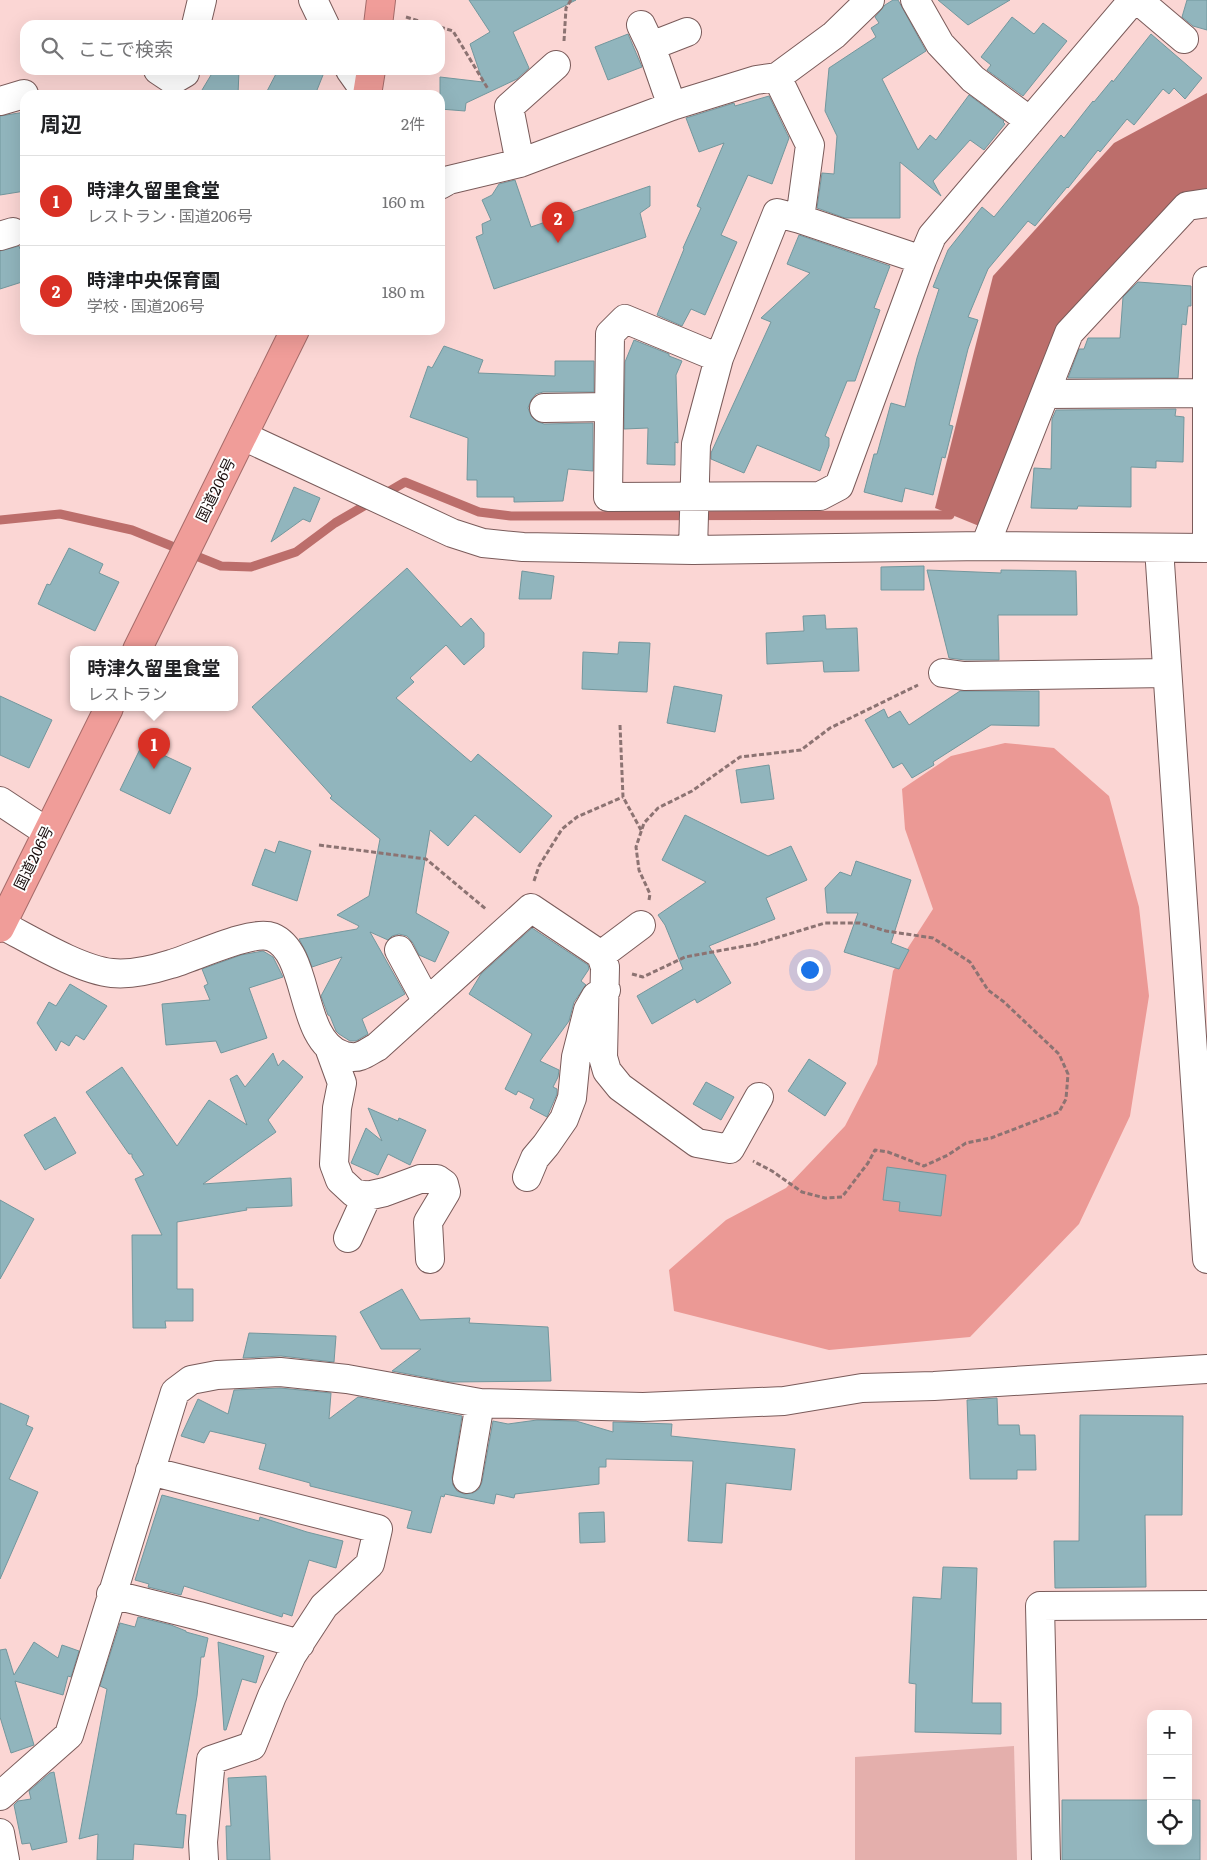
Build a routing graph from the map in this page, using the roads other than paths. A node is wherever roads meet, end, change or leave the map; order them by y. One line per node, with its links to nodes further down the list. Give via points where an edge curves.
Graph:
1 (202, 0): 8 (street)
2 (313, 0): 9 (street)
3 (381, 0): 10 (highway)
4 (870, 0): 17 (street, via 834,35)
5 (915, 0): 20 (street, via 940,44 972,78)
6 (1133, 0): 20 (street)
7 (1138, 0): 12 (street)
8 (197, 20)
9 (323, 20)
10 (379, 20)
11 (687, 32): 19 (street, via 646,35)
12 (1184, 39)
13 (556, 65): 21 (street, via 509,107)
14 (166, 75): 15 (street, via 173,80)
15 (181, 75)
16 (356, 75): 18 (street)
17 (777, 78): 19 (street, via 756,80); 24 (street, via 810,145)
18 (368, 86)
19 (672, 106): 21 (street)
20 (1030, 121): 25 (street, via 932,236)
21 (520, 163): 22 (street)
22 (445, 183)
23 (1207, 203): 30 (street, via 1187,206 1069,333)
24 (800, 219): 25 (street); 28 (street, via 777,214)
25 (922, 260): 34 (street, via 840,486 820,496)
26 (1207, 281): 29 (street)
27 (293, 335): 33 (highway, 国道206号)
28 (719, 358): 31 (street, via 624,318 610,334); 34 (street, via 696,444)
29 (1206, 393): 30 (street); 38 (street)
30 (1045, 394): 36 (street)
31 (609, 407): 32 (street); 34 (street, via 608,497)
32 (544, 408)
33 (243, 436): 35 (street, via 452,533 483,543 523,547); 39 (highway, 国道206号)
34 (694, 500): 35 (street)
35 (693, 542): 36 (street)
36 (984, 546): 37 (street)
37 (1159, 548): 38 (street); 41 (street)
38 (1207, 548)
39 (139, 646)
40 (943, 673): 41 (street, via 964,676)
41 (1167, 673): 56 (street)
42 (107, 711): 44 (highway, 国道206号)
43 (0, 801): 44 (street)
44 (47, 832): 46 (highway, 国道206号)
45 (641, 925): 48 (street)
46 (1, 926): 50 (street, via 87,967 114,973 142,972 248,937 271,936 288,949 319,1037)
47 (399, 950): 49 (street)
48 (604, 971): 49 (street, via 531,908); 51 (street, via 603,1057 607,1071 620,1087 697,1143 730,1150); 52 (street, via 588,1010 576,1057 572,1098 564,1120 534,1158)
49 (427, 1002): 50 (street, via 377,1047 358,1057)
50 (330, 1050): 53 (street, via 342,1083 337,1108 334,1164 340,1180 354,1193)
51 (759, 1097)
52 (527, 1177)
53 (367, 1196): 54 (street); 55 (street, via 420,1179 436,1179 444,1184 446,1192 428,1222)
54 (348, 1238)
55 (430, 1259)
56 (1207, 1259)
57 (1207, 1368): 58 (street, via 862,1388 784,1401 643,1407)
58 (480, 1403): 59 (street, via 347,1379 280,1372 217,1375 191,1380 175,1392); 60 (street)
59 (150, 1471): 61 (street); 63 (street, via 378,1529 370,1564 324,1606)
60 (467, 1479)
61 (112, 1594): 63 (street); 64 (street, via 69,1735)
62 (1207, 1605): 68 (street, via 1040,1606)
63 (300, 1644): 67 (street, via 272,1696 252,1746 211,1760)
64 (0, 1796)
65 (0, 1833): 66 (street)
66 (5, 1860)
67 (204, 1860)
68 (1046, 1860)

